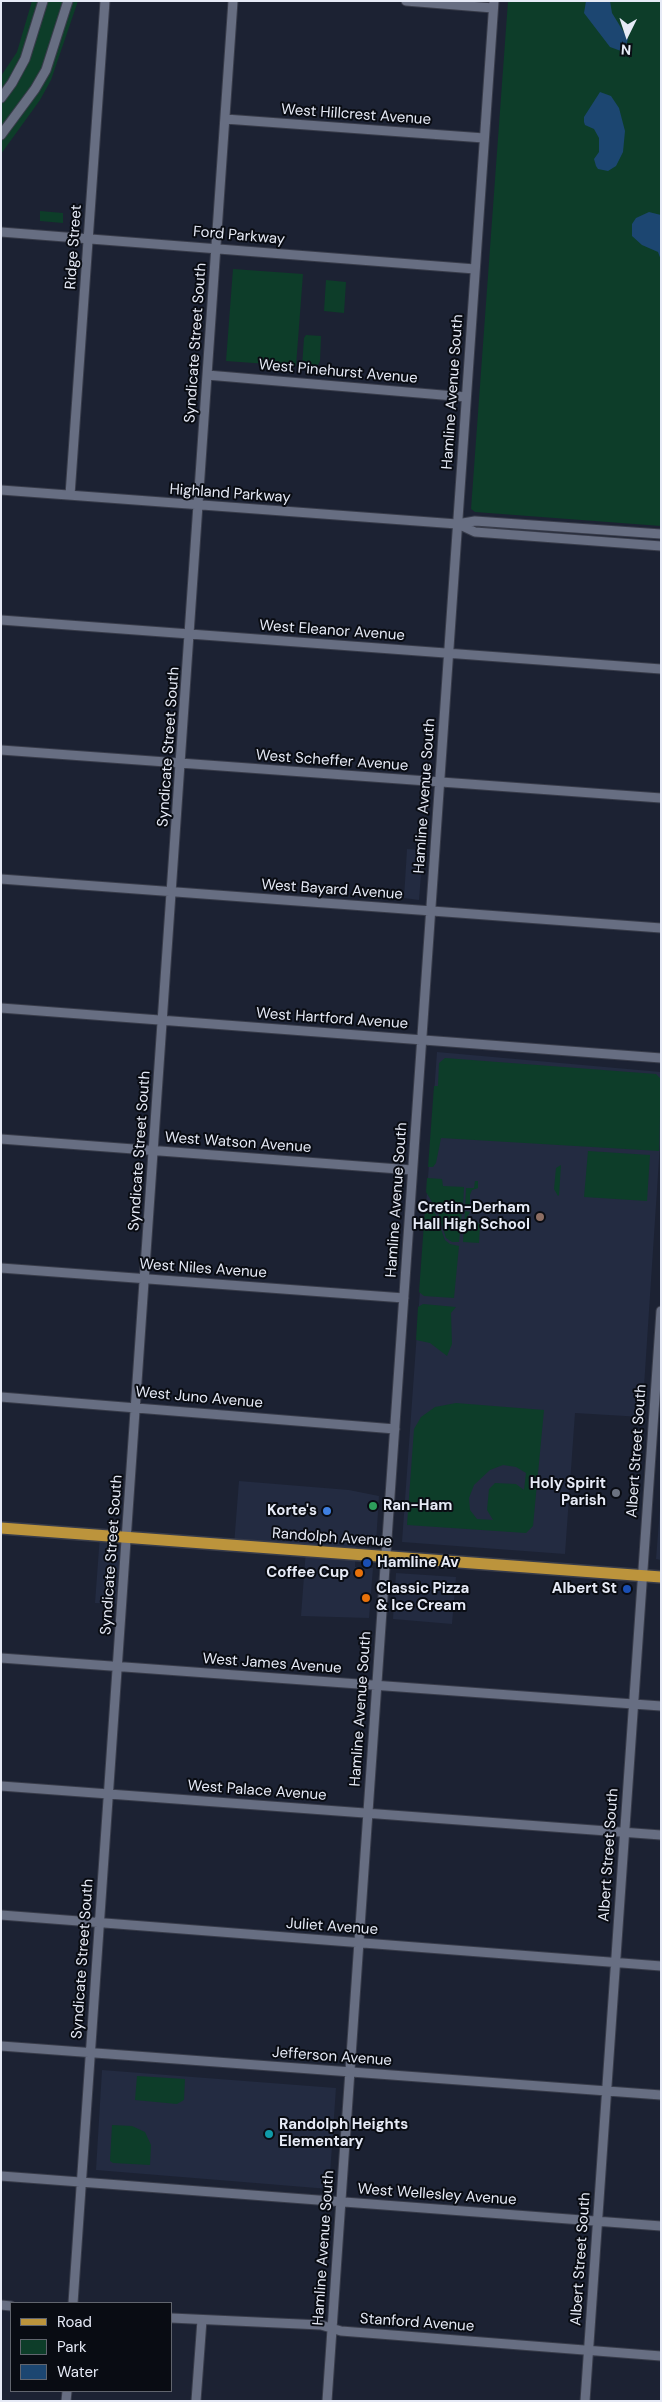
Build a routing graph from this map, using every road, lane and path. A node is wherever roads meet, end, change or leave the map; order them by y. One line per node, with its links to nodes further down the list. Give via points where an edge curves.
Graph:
1 (43, 1): 7 (street, via 25,59)
2 (68, 1): 9 (street, via 46,70)
3 (105, 1): 12 (street, Ridge Street)
4 (233, 1): 8 (street, Syndicate Street South)
5 (406, 1): 6 (street)
6 (494, 5): 10 (street, Hamline Avenue South)
7 (1, 98)
8 (225, 119): 10 (street, West Hillcrest Avenue); 13 (street, Syndicate Street South)
9 (1, 135)
10 (484, 138): 14 (street, Hamline Avenue South)
11 (1, 232): 12 (street, Ford Parkway)
12 (88, 238): 13 (street, Ford Parkway); 18 (street, Ridge Street)
13 (217, 248): 14 (street, Ford Parkway); 15 (street, Syndicate Street South)
14 (475, 269): 16 (street, Hamline Avenue South)
15 (207, 375): 16 (street, West Pinehurst Avenue); 19 (street, Syndicate Street South)
16 (466, 397): 20 (street, Hamline Avenue South)
17 (1, 490): 18 (street, Highland Parkway)
18 (70, 495): 19 (street, Highland Parkway)
19 (199, 505): 20 (street, Highland Parkway); 24 (street, Syndicate Street South)
20 (458, 524): 21 (street, Highland Parkway, via 475,521); 22 (street, Highland Parkway, via 475,532); 25 (street, Hamline Avenue South)
21 (661, 534)
22 (661, 546)
23 (1, 620): 24 (street, West Eleanor Avenue)
24 (190, 634): 25 (street, West Eleanor Avenue); 28 (street, Syndicate Street South)
25 (450, 654): 26 (street, West Eleanor Avenue); 29 (street, Hamline Avenue South)
26 (661, 668)
27 (1, 750): 28 (street, West Scheffer Avenue)
28 (181, 763): 29 (street, West Scheffer Avenue); 32 (street, Syndicate Street South)
29 (440, 783): 30 (street, West Scheffer Avenue); 33 (street, Hamline Avenue South)
30 (661, 798)
31 (1, 880): 32 (street, West Bayard Avenue)
32 (172, 892): 33 (street, West Bayard Avenue); 36 (street, Syndicate Street South)
33 (430, 911): 34 (street, West Bayard Avenue); 37 (street, Hamline Avenue South)
34 (661, 928)
35 (1, 1008): 36 (street, West Hartford Avenue)
36 (163, 1020): 37 (street, West Hartford Avenue); 40 (street, Syndicate Street South)
37 (422, 1040): 38 (street, West Hartford Avenue); 41 (street, Hamline Avenue South)
38 (661, 1058)
39 (1, 1139): 40 (street, West Watson Avenue)
40 (154, 1150): 41 (street, West Watson Avenue); 43 (street, Syndicate Street South)
41 (412, 1170): 44 (street, Hamline Avenue South)
42 (1, 1268): 43 (street, West Niles Avenue)
43 (145, 1278): 44 (street, West Niles Avenue); 47 (street, Syndicate Street South)
44 (404, 1298): 48 (street, Hamline Avenue South)
45 (661, 1311): 52 (street, Albert Street South)
46 (1, 1397): 47 (street, West Juno Avenue)
47 (136, 1407): 48 (street, West Juno Avenue); 50 (street, Syndicate Street South)
48 (394, 1429): 51 (street, Hamline Avenue South)
49 (1, 1528): 50 (main road, Randolph Avenue)
50 (127, 1538): 51 (main road, Randolph Avenue); 55 (street, Syndicate Street South)
51 (386, 1557): 52 (main road, Randolph Avenue); 56 (street, Hamline Avenue South)
52 (643, 1575): 53 (main road, Randolph Avenue); 57 (street, Albert Street South)
53 (661, 1577)
54 (1, 1658): 55 (street, West James Avenue)
55 (118, 1666): 56 (street, West James Avenue); 60 (street, Syndicate Street South)
56 (377, 1686): 57 (street, West James Avenue); 61 (street, Hamline Avenue South)
57 (634, 1704): 58 (street, West James Avenue); 62 (street, Albert Street South)
58 (661, 1706)
59 (1, 1786): 60 (street, West Palace Avenue)
60 (109, 1794): 61 (street, West Palace Avenue); 65 (street, Syndicate Street South)
61 (368, 1814): 62 (street, West Palace Avenue); 66 (street, Hamline Avenue South)
62 (625, 1833): 63 (street, West Palace Avenue); 67 (street, Albert Street South)
63 (661, 1835)
64 (1, 1915): 65 (street, Juliet Avenue)
65 (100, 1923): 66 (street, Juliet Avenue); 70 (street, Syndicate Street South)
66 (359, 1942): 67 (street, Juliet Avenue); 71 (street, Hamline Avenue South)
67 (616, 1963): 68 (street, Juliet Avenue); 72 (street, Albert Street South)
68 (661, 1966)
69 (1, 2046): 70 (street, Jefferson Avenue)
70 (90, 2053): 71 (street, Jefferson Avenue); 75 (street, Syndicate Street South)
71 (350, 2072): 72 (street, Jefferson Avenue); 76 (street, Hamline Avenue South)
72 (607, 2091): 73 (street, Jefferson Avenue); 77 (street, Albert Street South)
73 (661, 2096)
74 (1, 2176): 75 (street, West Wellesley Avenue)
75 (81, 2182): 76 (street, West Wellesley Avenue); 79 (street, Syndicate Street South)
76 (341, 2202): 77 (street, West Wellesley Avenue); 82 (street, Hamline Avenue South)
77 (598, 2221): 78 (street, West Wellesley Avenue); 83 (street, Albert Street South)
78 (661, 2226)
79 (73, 2302)
80 (172, 2318): 81 (street, Stanford Avenue)
81 (202, 2320): 82 (street, Stanford Avenue, via 321,2325); 85 (street)
82 (333, 2329): 83 (street, Stanford Avenue); 86 (street, Hamline Avenue South)
83 (589, 2350): 84 (street, Stanford Avenue); 87 (street, Albert Street South)
84 (661, 2356)
85 (196, 2401)
86 (327, 2401)
87 (585, 2401)

